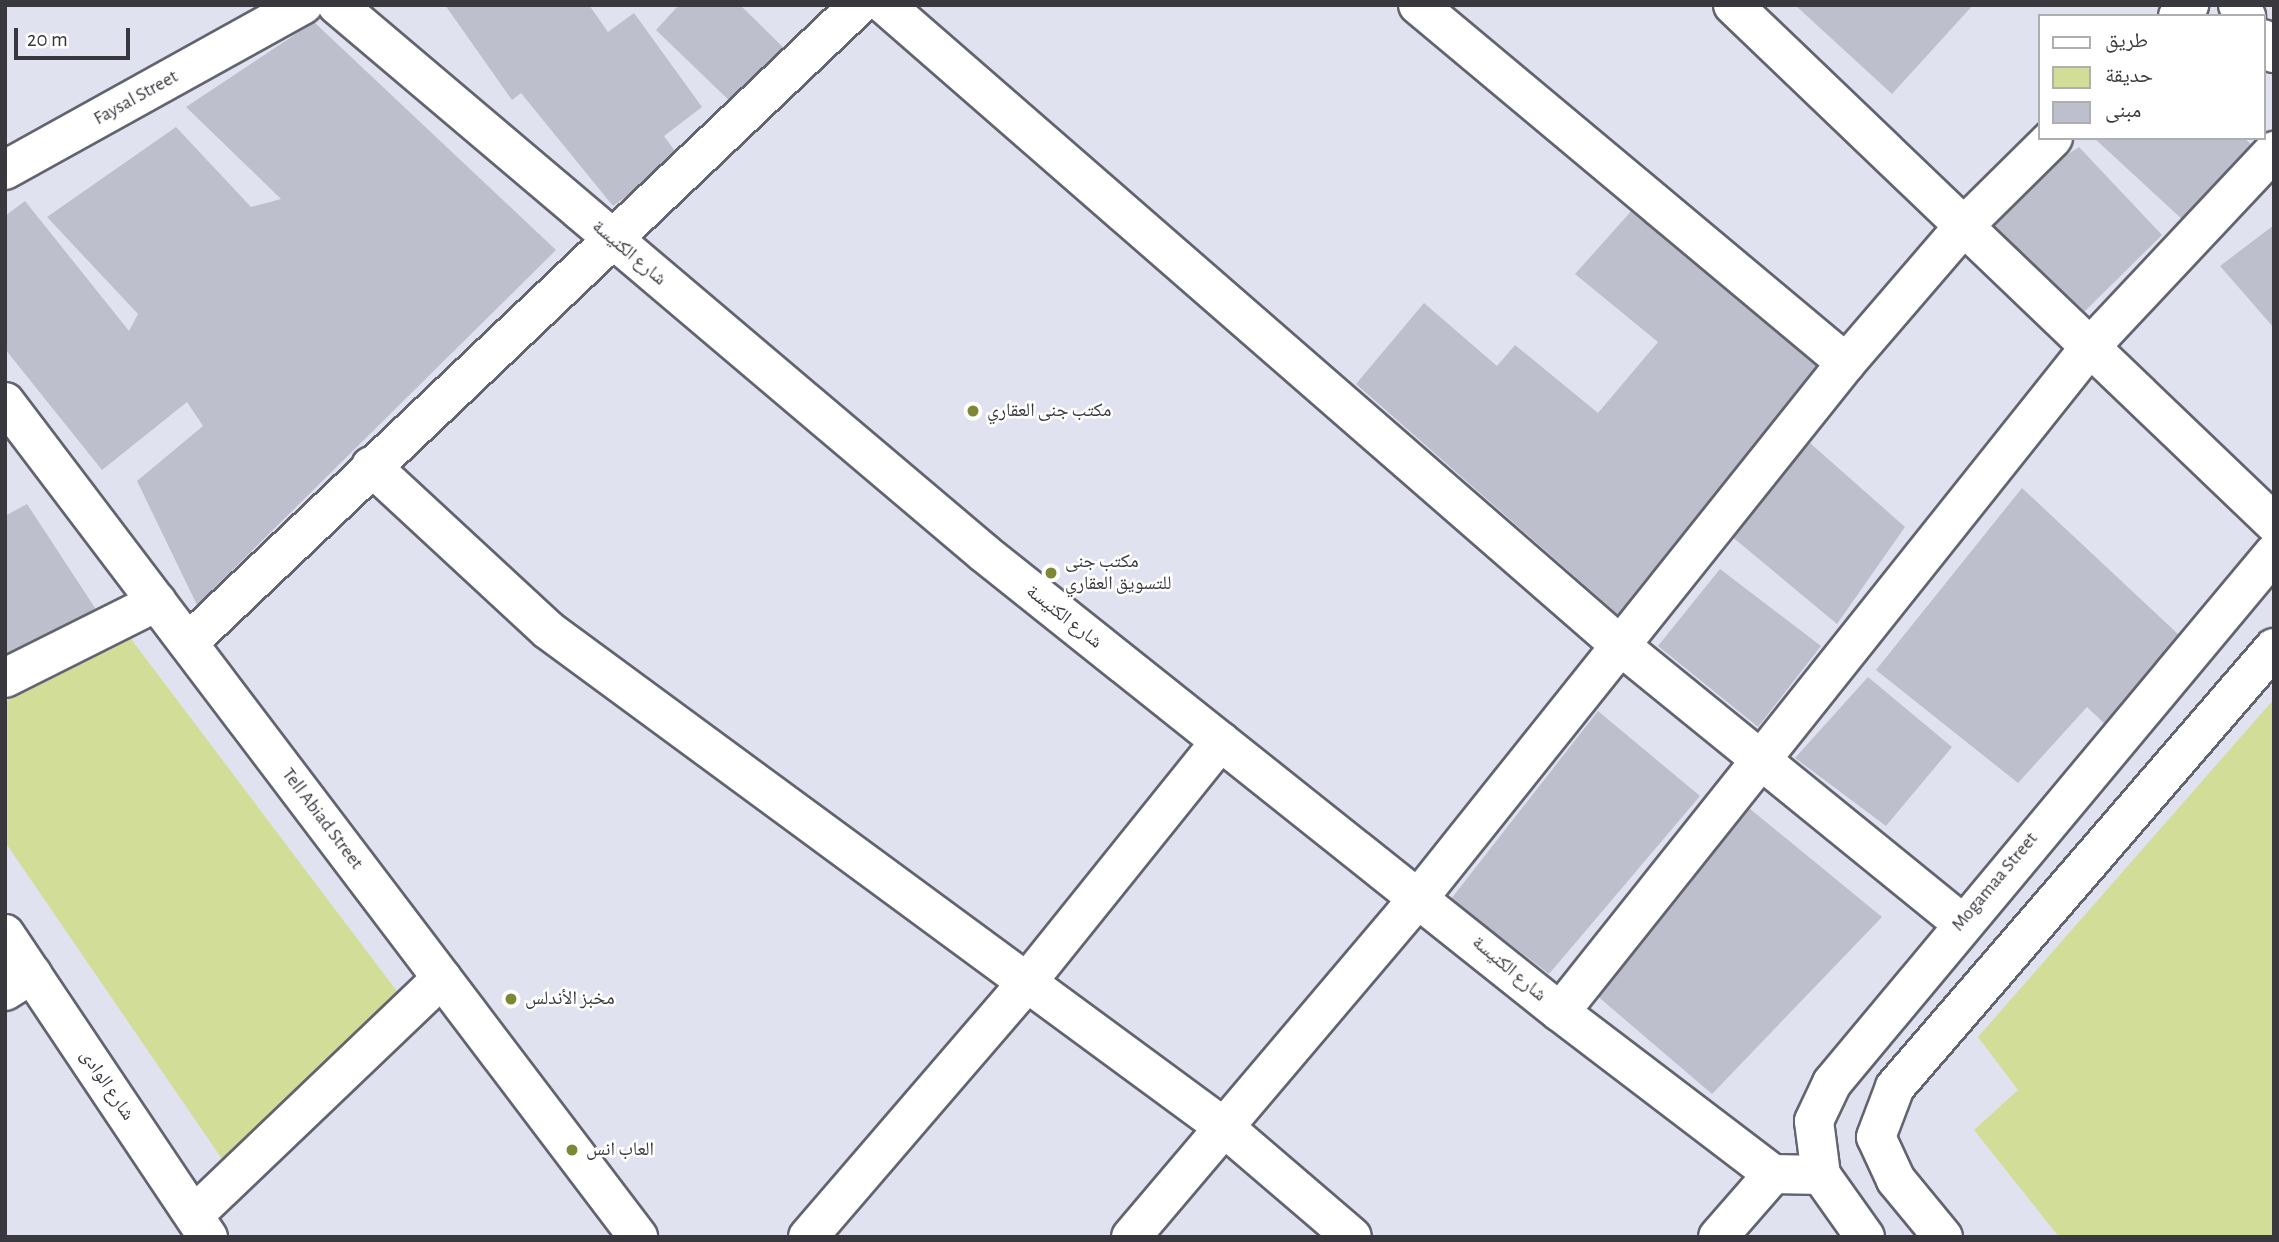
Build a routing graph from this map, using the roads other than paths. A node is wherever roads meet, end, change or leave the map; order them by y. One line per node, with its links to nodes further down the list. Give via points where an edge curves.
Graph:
1 (303, 5): 9 (street, Faysal Street)
2 (337, 5): 11 (street, شارع الكنيسة)
3 (859, 5): 11 (street)
4 (886, 5): 20 (street)
5 (1418, 5): 13 (street)
6 (1733, 5): 10 (street)
7 (2051, 140): 10 (street)
8 (2274, 151): 12 (street)
9 (5, 170)
10 (1964, 226): 12 (street); 13 (street)
11 (612, 239): 15 (street); 23 (street, شارع الكنيسة, via 984,553)
12 (2090, 347): 16 (street); 24 (street)
13 (1846, 363): 20 (street)
14 (5, 402): 18 (street, Tell Abiad Street)
15 (372, 466): 19 (street); 29 (street, via 548,630)
16 (2274, 523)
17 (2274, 553): 26 (street, Mogamaa Street)
18 (158, 602): 19 (street, Tell Abiad Street); 22 (street)
19 (188, 643): 28 (street, Tell Abiad Street)
20 (1622, 647): 24 (street); 25 (street)
21 (2274, 648): 42 (street, via 1895,1087 1876,1137 1896,1180)
22 (5, 678)
23 (1221, 741): 25 (street, شارع الكنيسة); 29 (street)
24 (1760, 760): 26 (street); 31 (street)
25 (1421, 895): 31 (street, شارع الكنيسة); 32 (street)
26 (1960, 922): 34 (street, Mogamaa Street, via 1832,1083 1814,1121)
27 (5, 934): 30 (street, شارع الوادى)
28 (442, 978): 35 (street); 36 (street, Tell Abiad Street)
29 (1027, 982): 32 (street); 37 (street)
30 (19, 983): 35 (street, شارع الوادى)
31 (1560, 1012): 33 (street, شارع الكنيسة)
32 (1225, 1128): 38 (street); 39 (street)
33 (1773, 1174): 34 (street); 40 (street)
34 (1821, 1175): 41 (street, Mogamaa Street)
35 (201, 1226)
36 (638, 1237)
37 (808, 1237)
38 (1131, 1237)
39 (1352, 1237)
40 (1718, 1237)
41 (1865, 1237)
42 (1943, 1237)

